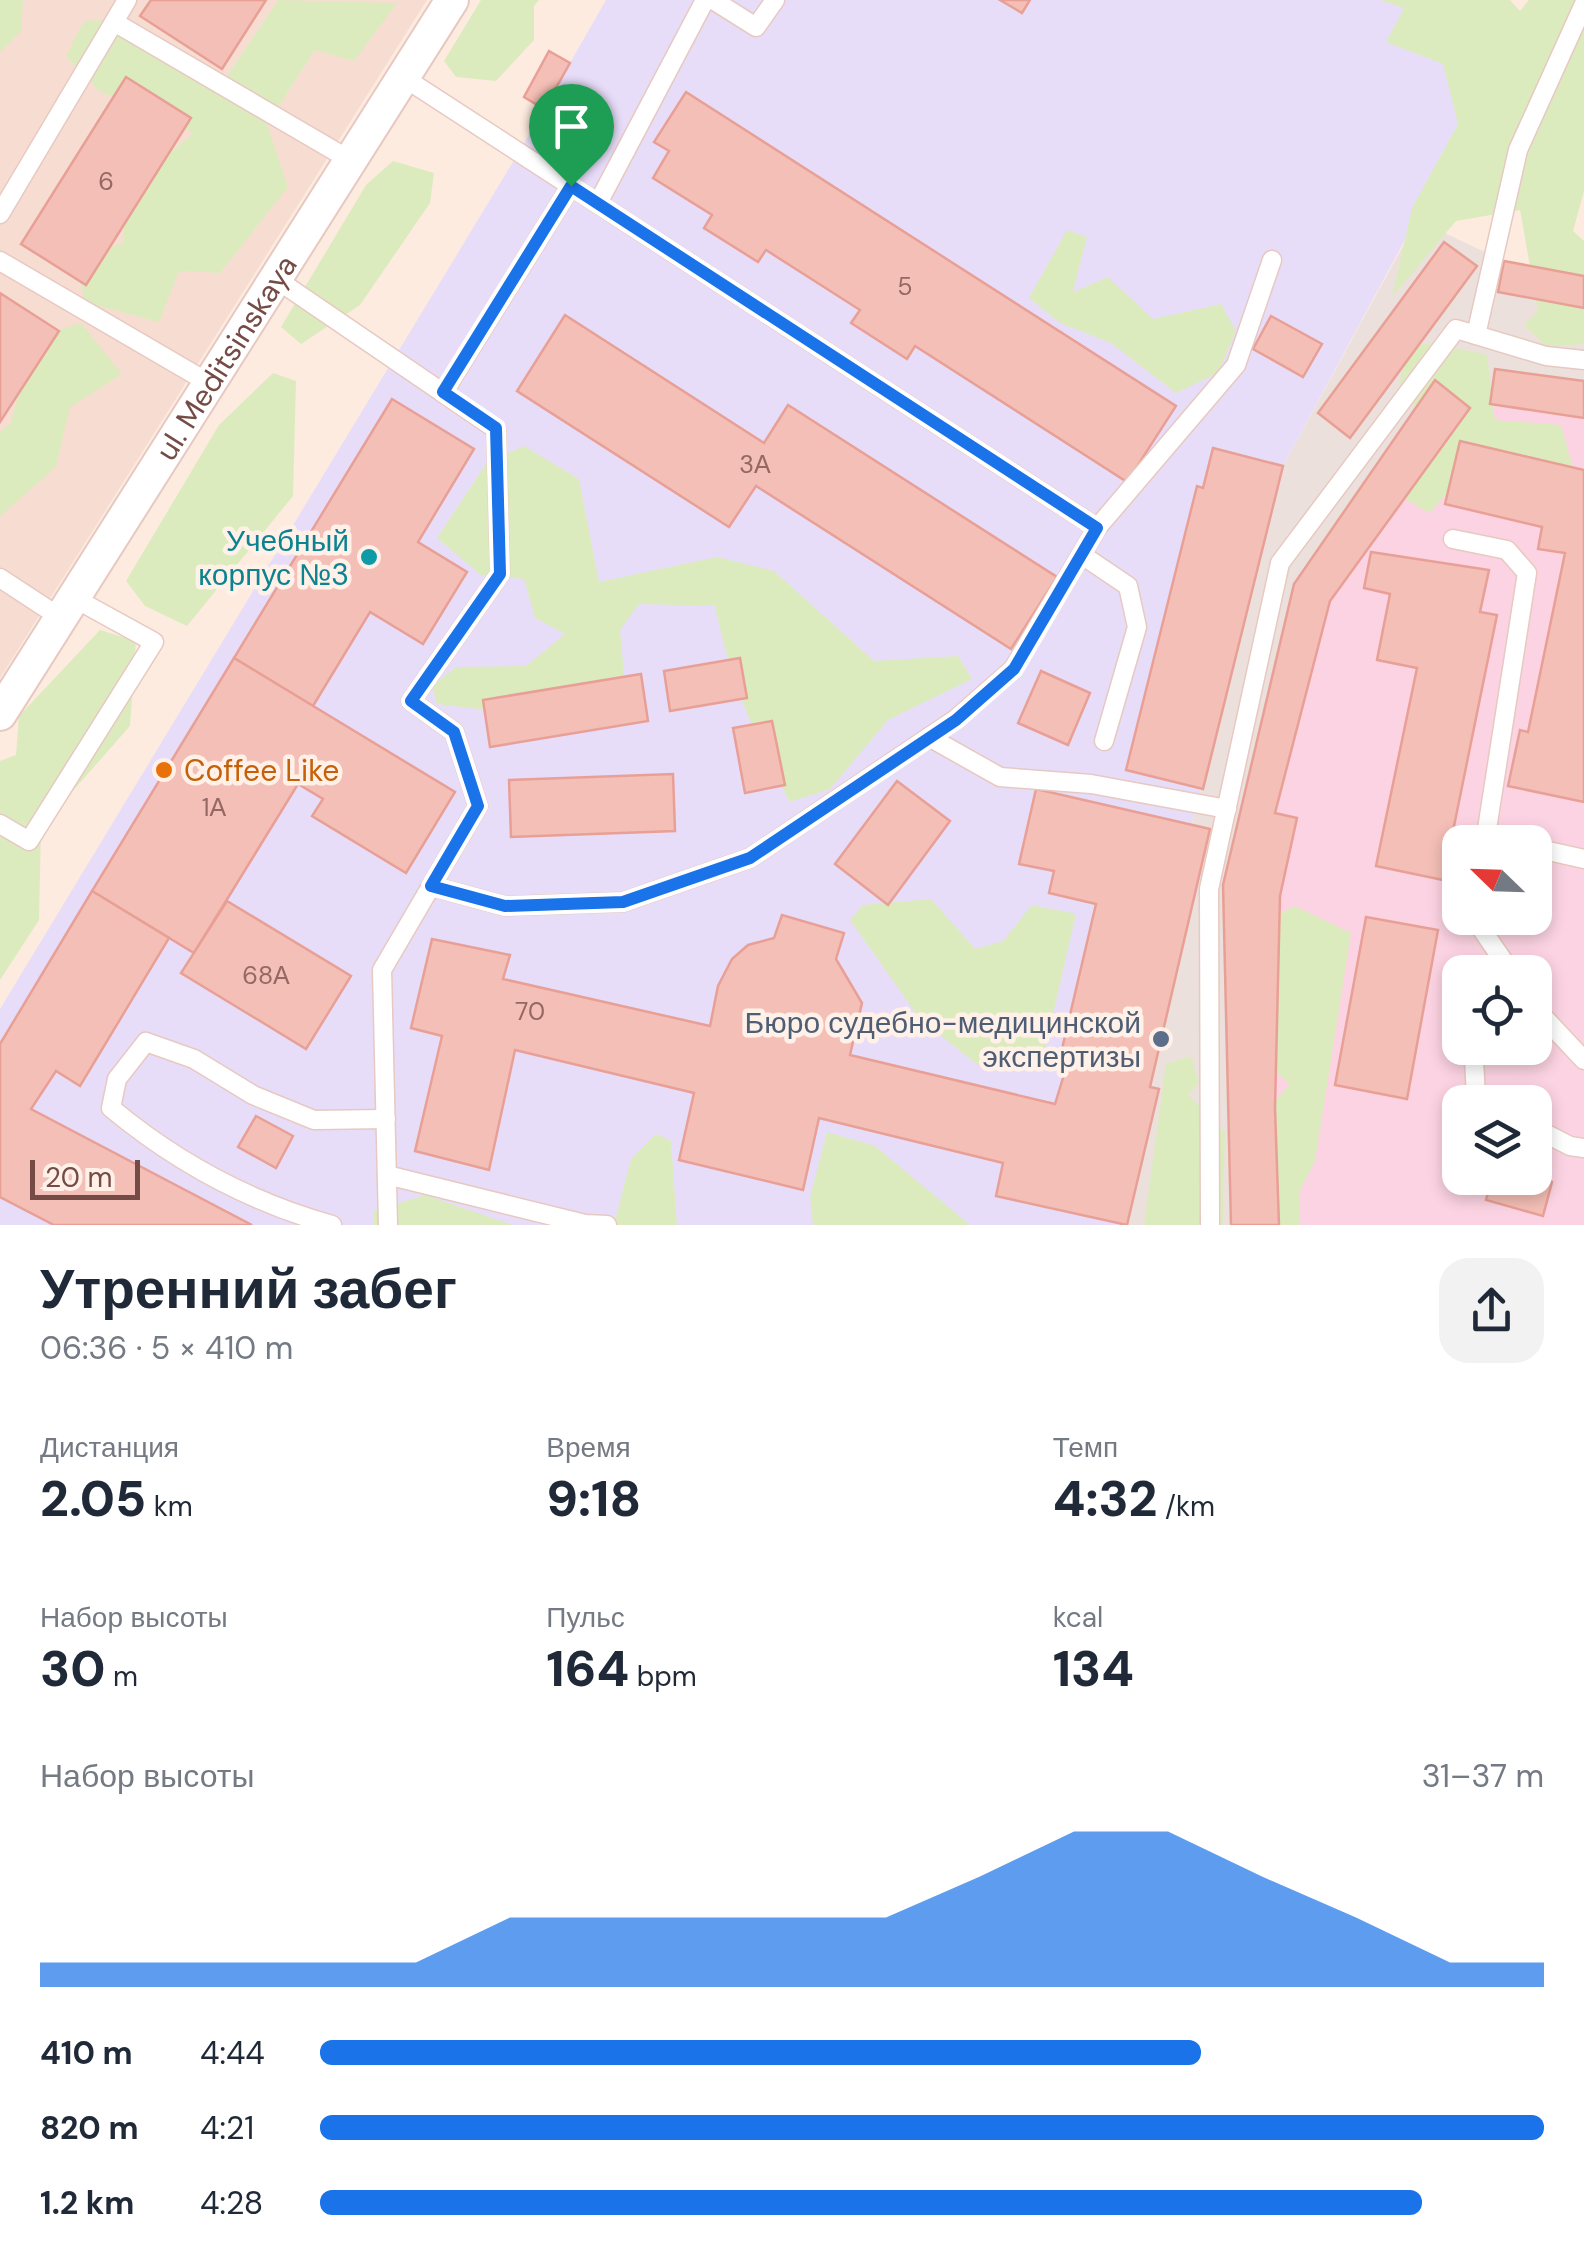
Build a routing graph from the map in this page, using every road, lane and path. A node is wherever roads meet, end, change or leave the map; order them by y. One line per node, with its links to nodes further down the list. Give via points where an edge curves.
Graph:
1 (128, 0): 7 (lane)
2 (452, 0): 8 (street, ul. Meditsinskaya)
3 (705, 0): 11 (lane)
4 (712, 0): 5 (lane, via 756,27)
5 (775, 0)
6 (1584, 4): 16 (lane, via 1518,150)
7 (114, 22): 9 (lane); 12 (lane)
8 (403, 77): 9 (street, ul. Meditsinskaya); 10 (lane)
9 (350, 160): 15 (street, ul. Meditsinskaya)
10 (571, 186): 11 (lane); 19 (lane)
11 (598, 203): 20 (lane)
12 (0, 214)
13 (1272, 260): 20 (lane, via 1236,365)
14 (0, 261): 18 (lane)
15 (276, 279): 18 (street, ul. Meditsinskaya); 19 (lane)
16 (1476, 335): 17 (lane); 28 (lane, via 1456,329 1280,563)
17 (1584, 360)
18 (209, 384): 24 (street, ul. Meditsinskaya)
19 (443, 392): 33 (lane, via 496,428 500,574 411,701 454,732 478,806)
20 (1097, 528): 22 (lane)
21 (1453, 539): 30 (lane, via 1507,550 1528,573)
22 (1082, 555): 26 (lane, via 1014,669); 27 (lane, via 1128,586 1136,627)
23 (0, 578): 24 (lane)
24 (68, 608): 25 (street, ul. Meditsinskaya); 29 (lane, via 154,642 29,842)
25 (0, 714)
26 (929, 738): 28 (lane, via 1000,778 1090,784); 33 (lane, via 750,858 623,902 505,906)
27 (1104, 741)
28 (1227, 809): 43 (lane, via 1209,889)
29 (0, 824)
30 (1488, 825)
31 (1552, 852): 32 (lane)
32 (1584, 860)
33 (431, 886): 36 (lane, via 382,970)
34 (1552, 1026): 35 (lane)
35 (1584, 1060)
36 (386, 1119): 39 (lane); 40 (lane, via 314,1120 146,1042 117,1079 111,1108 164,1152 284,1212)
37 (1552, 1137): 38 (lane)
38 (1584, 1148)
39 (387, 1174): 41 (lane); 42 (lane)
40 (332, 1225)
41 (388, 1225)
42 (607, 1225)
43 (1210, 1225)

